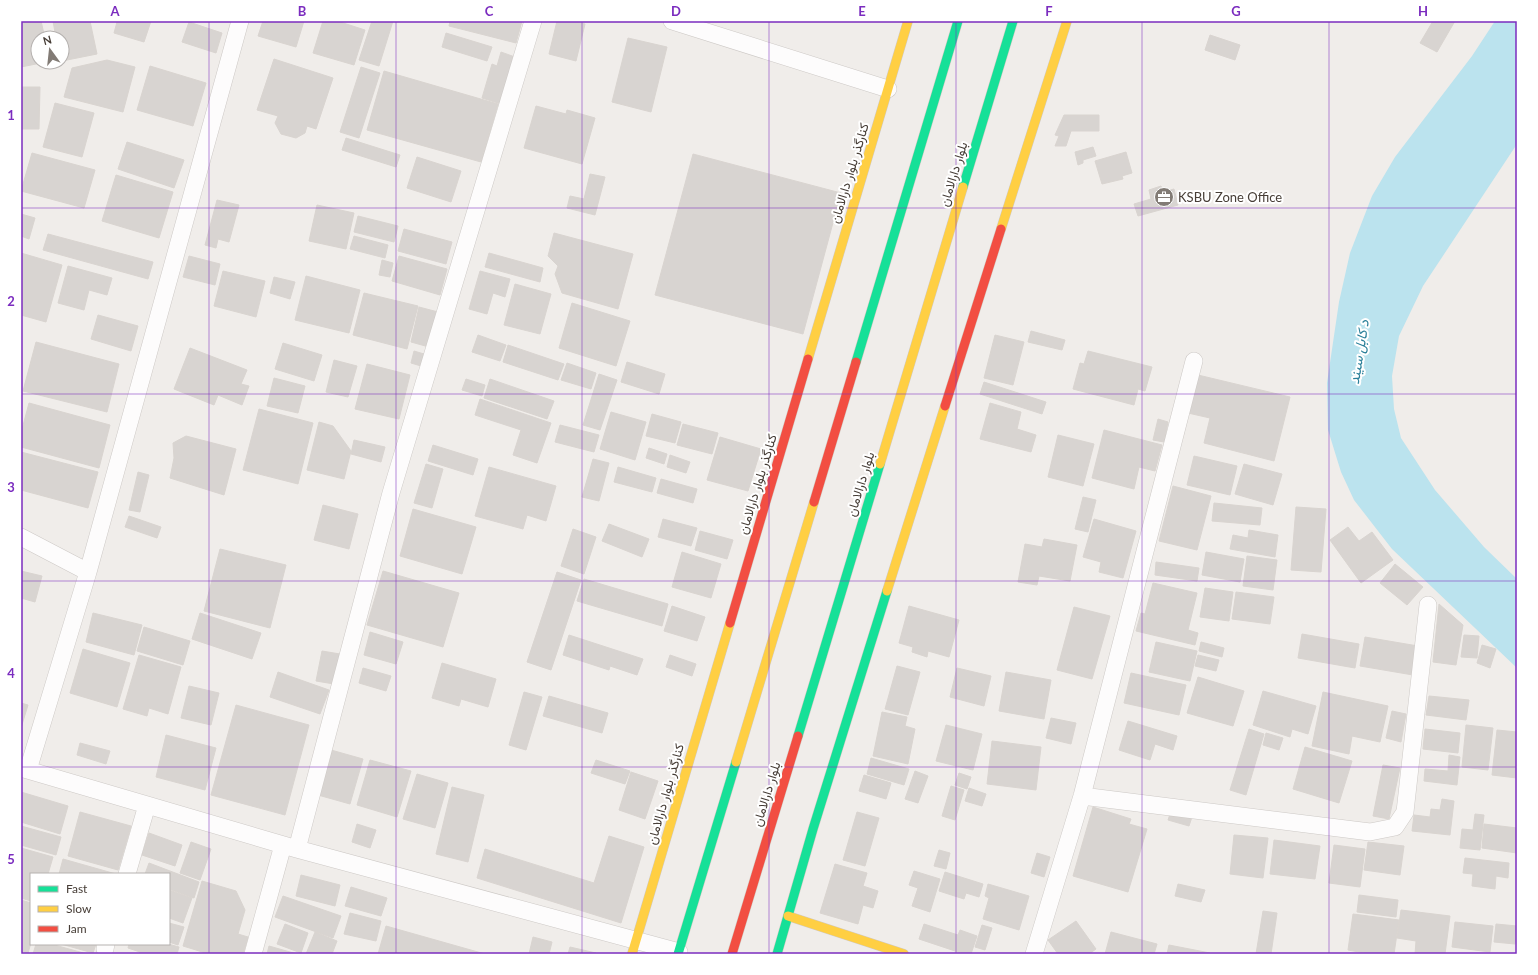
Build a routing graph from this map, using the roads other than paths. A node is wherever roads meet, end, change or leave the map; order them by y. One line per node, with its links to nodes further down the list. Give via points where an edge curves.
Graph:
1 (240, 21): 11 (street)
2 (533, 21): 16 (street, via 391,493)
3 (672, 21): 8 (street)
4 (908, 21): 8 (street, کنارگذر بلوار دارالامان)
5 (958, 21): 20 (street)
6 (1013, 21): 22 (street, بلوار دارالامان)
7 (1067, 21): 18 (street, via 815,821)
8 (888, 89): 19 (street, کنارگذر بلوار دارالامان)
9 (1194, 361): 14 (street)
10 (21, 538): 11 (street)
11 (88, 572): 13 (street)
12 (1428, 604): 14 (street, via 1405,812 1395,827 1370,832)
13 (25, 768): 15 (street)
14 (1082, 796): 25 (street)
15 (147, 805): 16 (street); 17 (street)
16 (290, 847): 19 (street); 21 (street)
17 (127, 873)
18 (788, 916): 23 (street); 24 (street)
19 (634, 947): 20 (street)
20 (678, 953)
21 (253, 954)
22 (732, 954)
23 (777, 954)
24 (904, 954)
25 (1034, 954)

